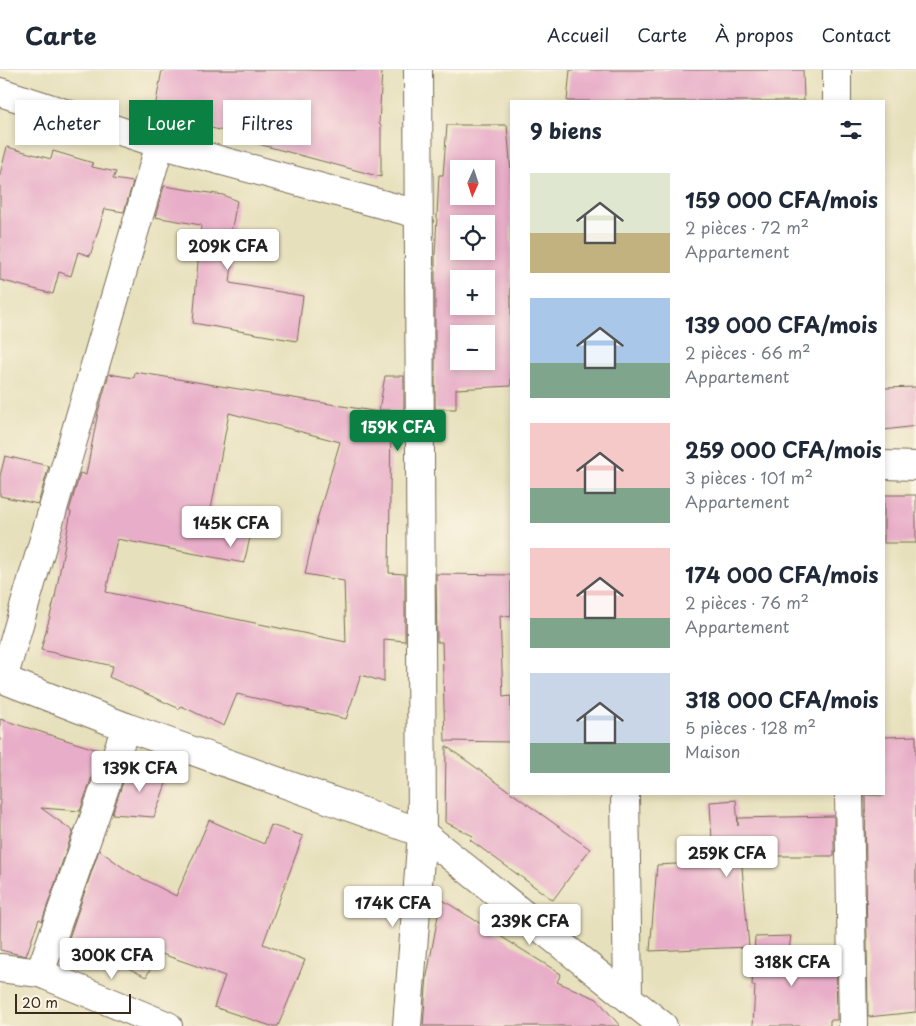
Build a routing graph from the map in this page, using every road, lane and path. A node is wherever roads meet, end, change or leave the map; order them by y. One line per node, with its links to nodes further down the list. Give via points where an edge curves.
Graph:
1 (418, 70): 8 (street)
2 (837, 70): 4 (street)
3 (2, 98): 5 (street)
4 (837, 100)
5 (129, 135)
6 (160, 145): 11 (street)
7 (164, 145): 8 (street)
8 (418, 214): 15 (street)
9 (885, 465): 10 (street)
10 (916, 466)
11 (1, 679): 12 (street)
12 (126, 727): 15 (street); 17 (street)
13 (625, 795): 18 (street)
14 (849, 795): 22 (street)
15 (422, 834): 18 (street); 20 (street)
16 (0, 968): 17 (street)
17 (40, 973): 19 (street)
18 (628, 996): 21 (street)
19 (168, 1026)
20 (407, 1026)
21 (664, 1026)
22 (853, 1026)

